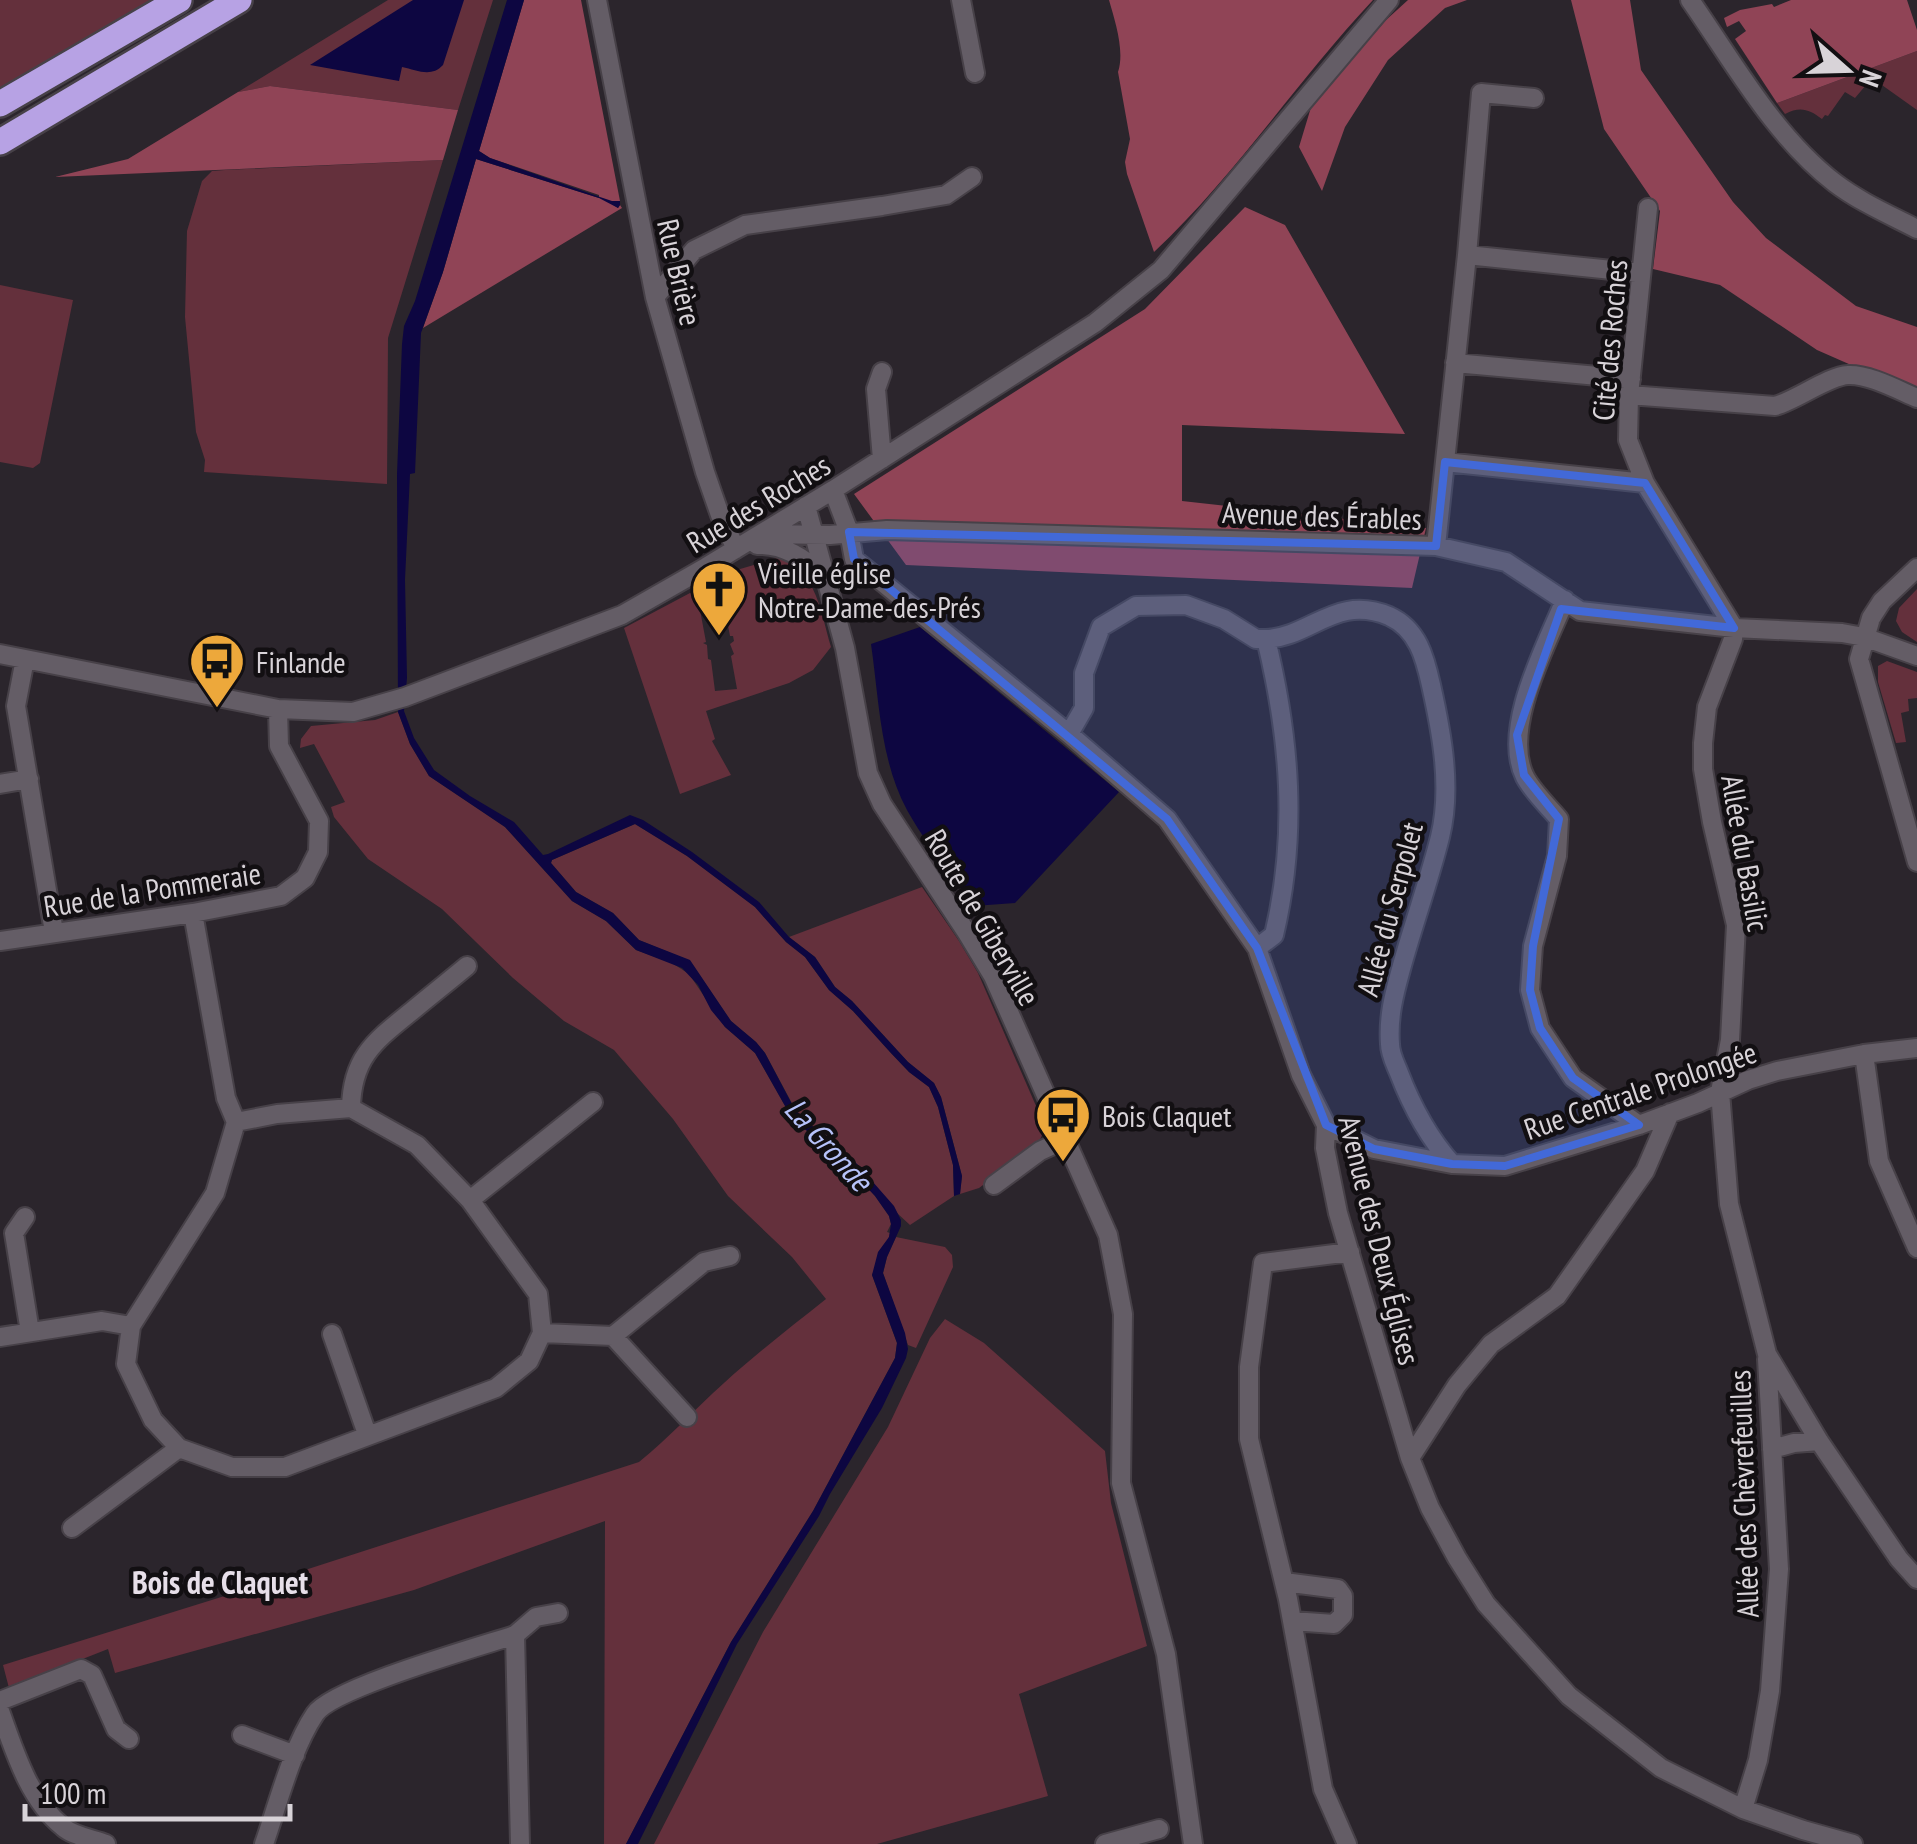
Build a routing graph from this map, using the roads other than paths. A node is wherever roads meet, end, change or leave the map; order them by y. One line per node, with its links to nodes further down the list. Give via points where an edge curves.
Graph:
1 (179, 0): 9 (highway)
2 (239, 0): 10 (highway)
3 (598, 0): 16 (street, Rue Brière)
4 (961, 0): 7 (street)
5 (1388, 0): 21 (street, Rue des Roches, via 1161,270 1096,322)
6 (1690, 0): 13 (street, via 1808,159 1837,184)
7 (975, 73)
8 (1534, 98): 14 (street, via 1481,93)
9 (0, 104)
10 (0, 142)
11 (972, 177): 16 (street, via 946,195 745,225 694,250)
12 (1648, 208): 15 (street, Cité des Roches)
13 (1917, 229)
14 (1467, 255): 15 (street); 17 (street)
15 (1641, 273): 19 (street, Cité des Roches)
16 (655, 297): 30 (street, Rue Brière, via 705,472)
17 (1455, 363): 19 (street); 22 (street)
18 (882, 372): 21 (street, via 876,388)
19 (1630, 387): 20 (street, via 1775,406 1848,375); 23 (street, Cité des Roches, via 1628,440)
20 (1917, 398)
21 (882, 458): 24 (street, Rue des Roches)
22 (1445, 462): 23 (street); 29 (street)
23 (1645, 482): 34 (street, Cité des Roches)
24 (833, 490): 25 (street, Rue des Roches); 26 (street, Avenue des Deux Églises)
25 (806, 506): 27 (street, Rue des Roches); 28 (street, Route de Giberville)
26 (849, 532): 28 (street, Avenue des Érables); 29 (street, Avenue des Érables); 41 (street, Avenue des Deux Églises, via 854,559)
27 (761, 534): 28 (street, Avenue des Érables); 30 (street, Rue des Roches)
28 (813, 535): 32 (street, Route de Giberville)
29 (1436, 546): 33 (street, Avenue des Érables, via 1506,562)
30 (739, 547): 32 (street, via 776,546); 40 (street, Rue des Roches, via 622,615 401,699 353,712)
31 (1917, 568): 35 (street, via 1882,601)
32 (824, 576): 59 (street, Route de Giberville, via 868,773 992,976)
33 (1564, 600): 34 (street, Avenue des Érables, via 1580,611); 58 (street, via 1517,735 1524,775 1559,819 1530,990 1540,1028 1573,1078)
34 (1734, 628): 35 (street, Avenue des Érables); 52 (street, Allée du Basilic, via 1702,743 1736,925)
35 (1864, 637): 38 (street, Avenue des Érables); 44 (street, via 1858,659 1863,681)
36 (1266, 638): 41 (street, via 1186,606 1136,606 1101,627 1084,673 1084,708); 48 (street, via 1288,772 1289,843 1274,935); 60 (street, Allée du Serpolet, via 1354,610 1390,616 1415,637 1424,656 1445,779 1441,834 1389,1013 1390,1049 1408,1098)
37 (0, 654): 39 (street, Rue des Roches)
38 (1917, 656)
39 (24, 659): 40 (street, Rue des Roches); 42 (street, via 16,706)
40 (278, 709): 45 (street, Rue de la Pommeraie, via 279,746 318,820 318,852 305,878 281,896)
41 (1069, 734): 48 (street, Avenue des Deux Églises, via 1167,820)
42 (29, 779): 43 (street); 46 (street)
43 (0, 784)
44 (1917, 862)
45 (192, 913): 46 (street, Rue de la Pommeraie); 56 (street)
46 (54, 932): 47 (street, Rue de la Pommeraie)
47 (0, 942)
48 (1257, 948): 57 (street, Avenue des Deux Églises, via 1301,1075)
49 (467, 966): 54 (street, via 374,1042 359,1065)
50 (1917, 1048): 51 (street, Rue Centrale Prolongée)
51 (1864, 1054): 52 (street, Rue Centrale Prolongée, via 1777,1071); 64 (street, via 1879,1161)
52 (1720, 1092): 55 (street, Rue Centrale Prolongée); 73 (street, Allée du Basilic, via 1730,1204)
53 (593, 1102): 62 (street)
54 (351, 1108): 56 (street); 62 (street, via 417,1145)
55 (1670, 1112): 58 (street, Rue Centrale Prolongée); 79 (street, via 1645,1171 1556,1296 1491,1344)
56 (236, 1122): 67 (street, via 214,1194)
57 (1326, 1125): 60 (street, Rue Centrale Prolongée, via 1374,1149); 65 (street, Avenue des Deux Églises, via 1325,1148)
58 (1639, 1125): 60 (street, Rue Centrale Prolongée, via 1505,1166)
59 (1066, 1139): 61 (street); 99 (street, Route de Giberville, via 1108,1235 1123,1314 1121,1483 1166,1654)
60 (1452, 1164)
61 (994, 1186)
62 (470, 1200): 69 (street, via 538,1294)
63 (25, 1217): 68 (street, via 14,1233)
64 (1917, 1248)
65 (1350, 1252): 79 (street, Avenue des Deux Églises); 82 (street, via 1263,1263 1249,1440)
66 (730, 1256): 71 (street, via 704,1262)
67 (131, 1326): 68 (street, via 102,1322); 77 (street, via 126,1364 153,1420)
68 (30, 1332): 72 (street)
69 (542, 1333): 71 (street); 75 (street, via 529,1361 496,1388)
70 (332, 1334): 75 (street)
71 (613, 1336): 74 (street)
72 (0, 1337)
73 (1767, 1354): 76 (street); 78 (street, Allée des Chèvrefeuilles)
74 (687, 1416)
75 (368, 1434): 77 (street, via 284,1467 232,1467)
76 (1819, 1441): 78 (street); 81 (street)
77 (179, 1448): 80 (street)
78 (1772, 1449): 91 (street, Allée des Chèvrefeuilles, via 1780,1568 1772,1673)
79 (1410, 1458): 91 (street, Avenue des Deux Églises, via 1430,1508 1486,1604 1555,1682 1660,1768)
80 (72, 1528)
81 (1917, 1580)
82 (1284, 1582): 84 (street); 84 (street, via 1338,1589 1343,1596 1334,1624)
83 (558, 1612): 85 (street, via 536,1617)
84 (1292, 1621): 100 (street, via 1323,1789)
85 (515, 1634): 90 (street, via 350,1690 316,1711); 97 (street)
86 (0, 1701): 89 (street, via 81,1669 92,1675 116,1728)
87 (0, 1711): 94 (street, via 18,1760)
88 (242, 1736): 90 (street)
89 (129, 1739)
90 (295, 1755): 95 (street)
91 (1743, 1809): 93 (street, Avenue des Deux Églises)
92 (1159, 1829): 98 (street)
93 (1803, 1830): 101 (street); 102 (street, Avenue des Deux Églises)
94 (62, 1837): 96 (street)
95 (269, 1843)
96 (106, 1844)
97 (520, 1844)
98 (1105, 1844)
99 (1193, 1844)
100 (1346, 1844)
101 (1788, 1844)
102 (1853, 1844)

